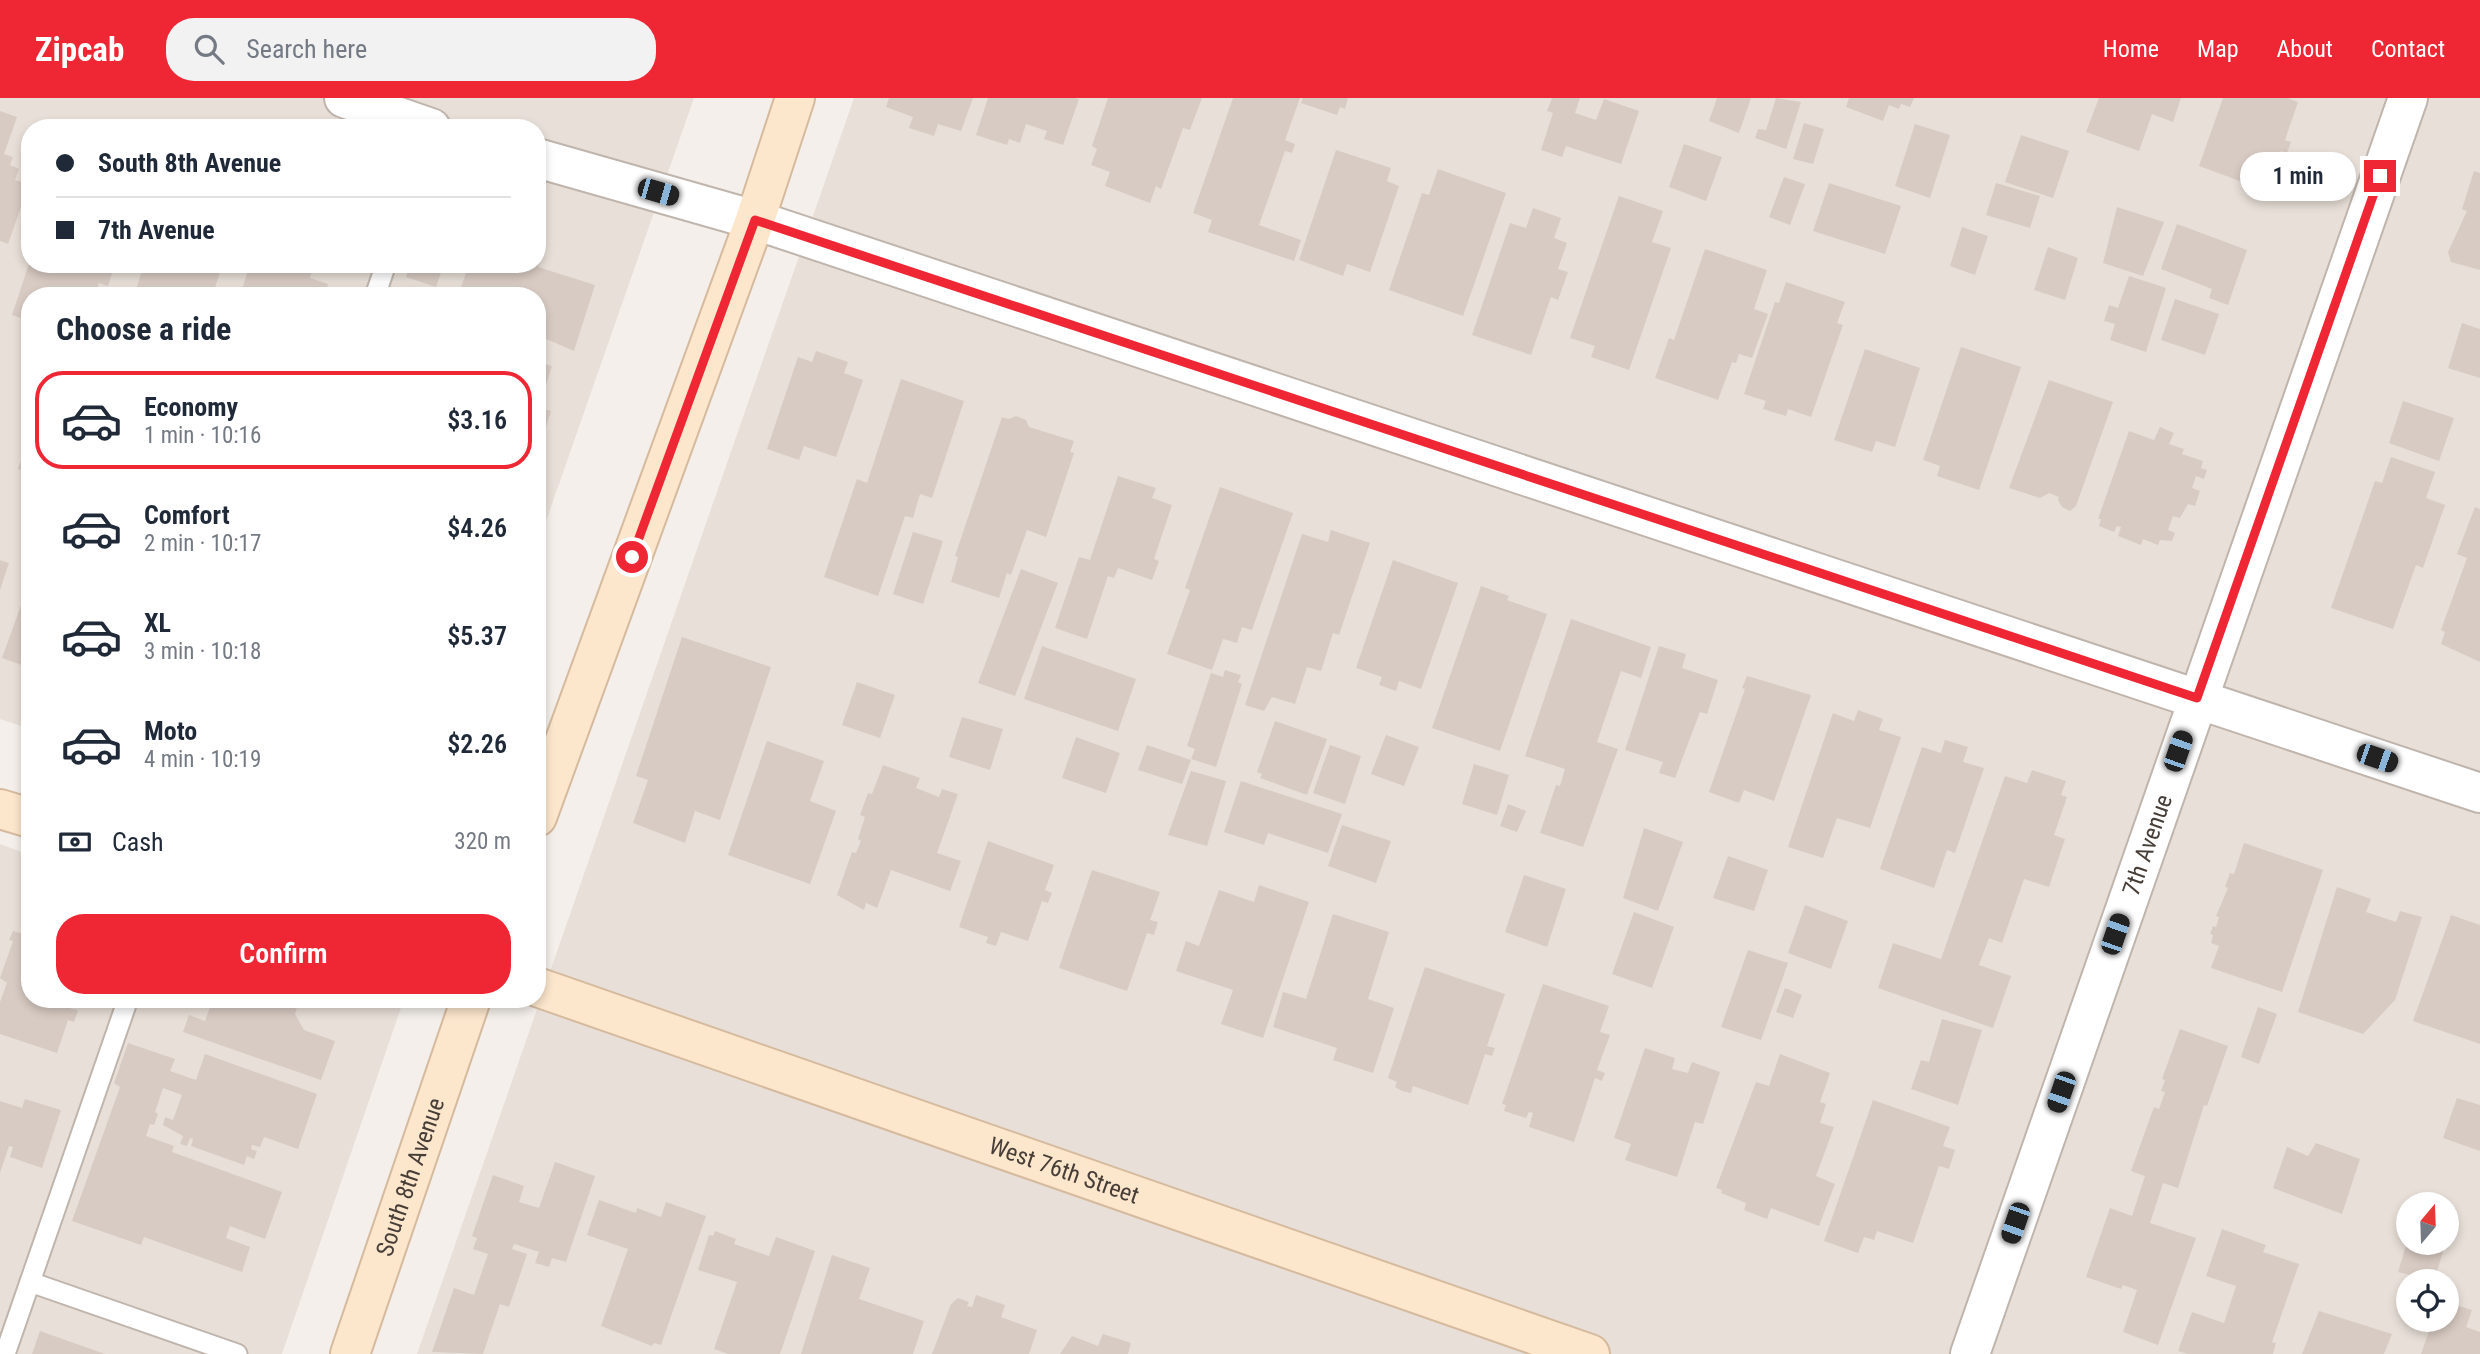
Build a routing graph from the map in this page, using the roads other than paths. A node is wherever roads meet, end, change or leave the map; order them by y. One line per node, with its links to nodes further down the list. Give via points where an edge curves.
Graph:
1 (795, 98): 6 (street)
2 (2408, 98): 7 (street, 7th Avenue)
3 (361, 101): 4 (street)
4 (407, 119)
5 (546, 161): 6 (street)
6 (755, 220): 7 (street); 8 (street)
7 (2197, 698): 9 (street); 20 (street, 7th Avenue)
8 (546, 792)
9 (2480, 793)
10 (0, 809): 11 (street)
11 (21, 815)
12 (546, 990): 19 (street, West 76th Street)
13 (125, 1008): 15 (lane)
14 (468, 1008): 18 (street, South 8th Avenue)
15 (30, 1282): 16 (lane); 17 (lane)
16 (5, 1354)
17 (237, 1354)
18 (350, 1354)
19 (1590, 1354)
20 (1970, 1354)

